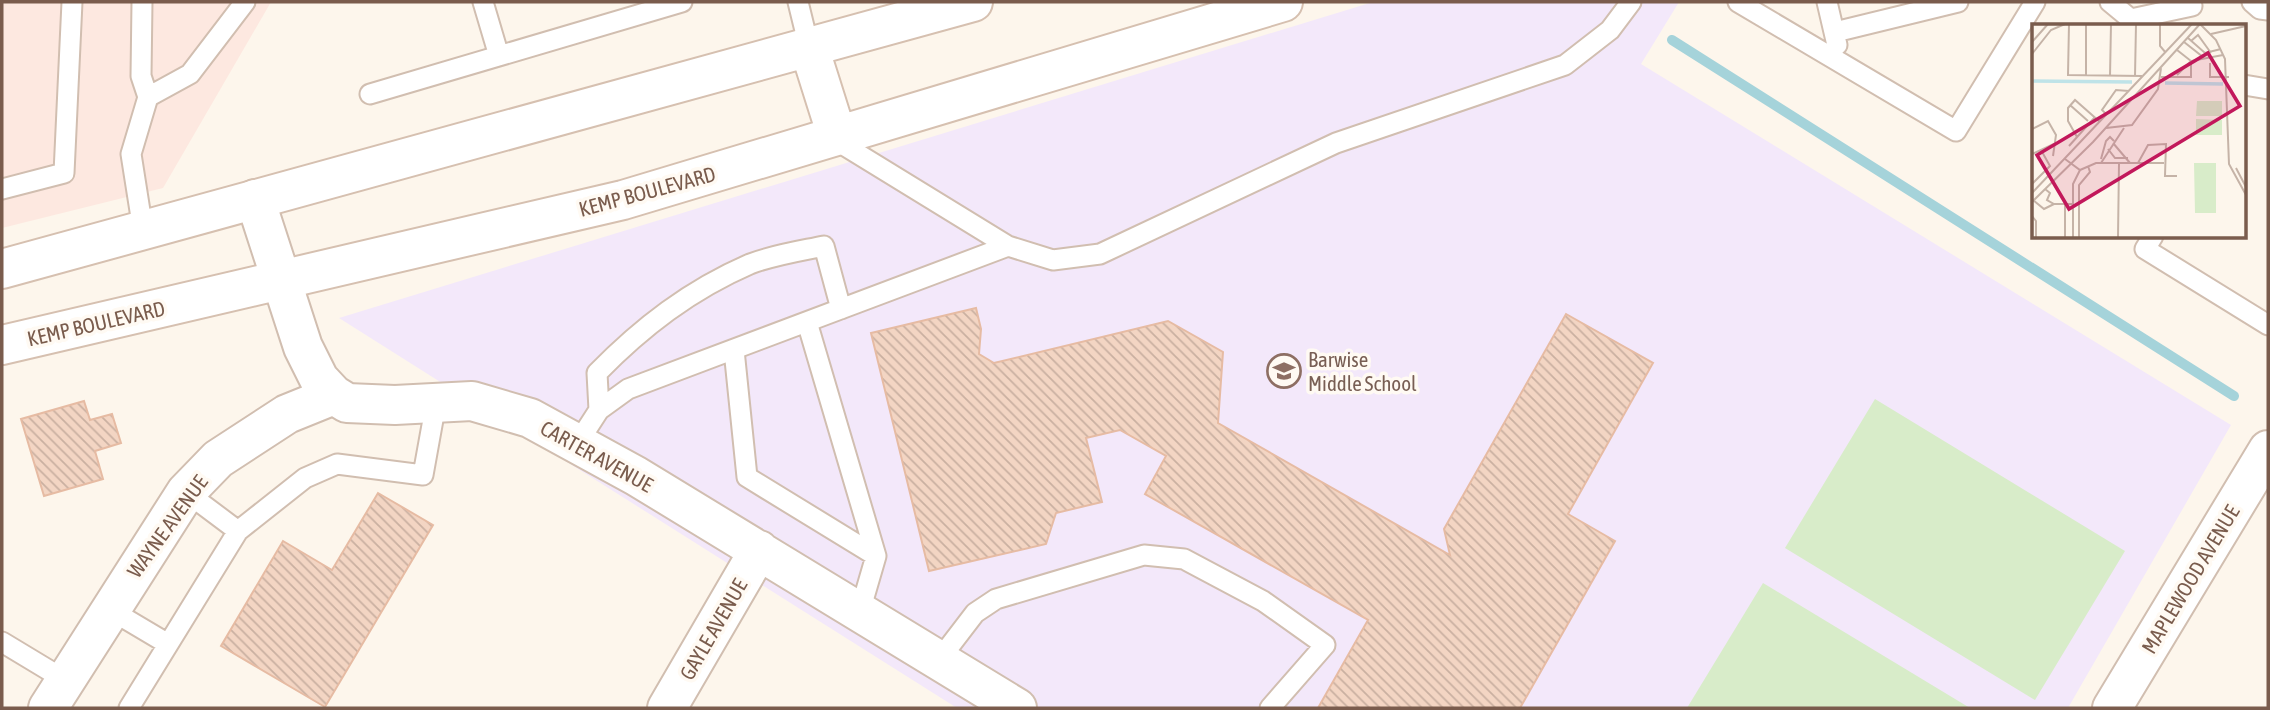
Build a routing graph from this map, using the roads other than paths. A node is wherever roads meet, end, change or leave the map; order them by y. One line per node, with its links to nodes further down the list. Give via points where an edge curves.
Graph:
1 (72, 2): 29 (lane, via 64,173)
2 (142, 2): 27 (lane, via 141,76)
3 (245, 2): 27 (lane, via 190,75)
4 (483, 2): 22 (lane)
5 (682, 2): 22 (lane)
6 (797, 2): 21 (lane)
7 (973, 2): 17 (main road)
8 (1283, 2): 28 (main road, KEMP BOULEVARD)
9 (1631, 2): 33 (lane, via 1610,30 1565,65 1336,143 1100,254 1053,260)
10 (1738, 2): 23 (lane)
11 (1827, 2): 20 (lane)
12 (1958, 2): 20 (lane)
13 (2035, 2): 23 (lane, via 1956,131)
14 (2109, 2): 19 (lane)
15 (2191, 2): 19 (lane, via 2192,6)
16 (2252, 2): 18 (lane)
17 (918, 9): 21 (main road)
18 (2268, 10)
19 (2135, 23)
20 (1835, 32): 23 (lane)
21 (810, 47): 28 (main road); 30 (main road)
22 (499, 56): 26 (lane)
23 (1839, 63)
24 (2246, 85): 25 (lane)
25 (2268, 89)
26 (370, 94)
27 (148, 97): 31 (lane, via 131,154)
28 (834, 137): 33 (lane); 35 (main road, KEMP BOULEVARD, via 623,200)
29 (2, 189)
30 (255, 199): 31 (main road); 35 (main road)
31 (144, 230): 34 (main road)
32 (2152, 238): 38 (lane, via 2146,249)
33 (1008, 246): 36 (lane)
34 (2, 269)
35 (281, 280): 39 (main road, KEMP BOULEVARD); 41 (main road, via 303,347 319,379)
36 (841, 309): 37 (lane); 43 (lane, via 824,246 752,263 687,296 632,337 597,373)
37 (807, 322): 40 (lane); 49 (lane)
38 (2268, 325)
39 (2, 345)
40 (734, 350): 43 (lane, via 628,389); 49 (lane, via 747,477)
41 (334, 395): 42 (main road, CARTER AVENUE, via 347,402); 46 (main road, WAYNE AVENUE, via 287,414 218,459)
42 (436, 403): 44 (main road, CARTER AVENUE, via 472,401 500,407); 47 (lane, via 423,475 337,464 305,478)
43 (599, 410): 44 (lane)
44 (577, 444): 48 (main road, CARTER AVENUE)
45 (2268, 450): 60 (main road, MAPLEWOOD AVENUE)
46 (186, 492): 47 (lane); 50 (main road, WAYNE AVENUE)
47 (238, 531): 53 (lane)
48 (759, 550): 51 (main road, CARTER AVENUE); 57 (main road, GAYLE AVENUE)
49 (876, 556): 51 (lane)
50 (109, 609): 53 (lane); 55 (main road, WAYNE AVENUE)
51 (859, 611): 54 (main road, CARTER AVENUE)
52 (2, 642): 55 (lane)
53 (168, 644): 56 (lane)
54 (939, 660): 58 (main road, CARTER AVENUE); 59 (lane, via 975,613 996,599 1144,555 1184,559 1263,601 1325,645)
55 (60, 698)
56 (129, 708)
57 (667, 708)
58 (1017, 708)
59 (1270, 708)
60 (2112, 708)

